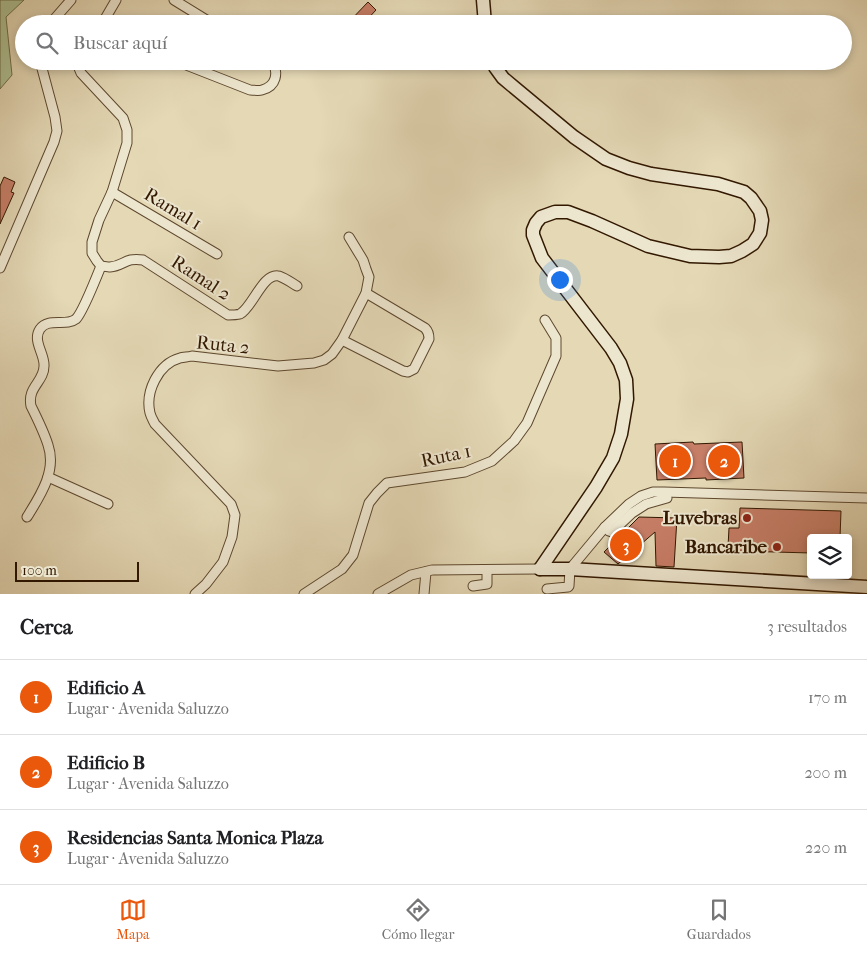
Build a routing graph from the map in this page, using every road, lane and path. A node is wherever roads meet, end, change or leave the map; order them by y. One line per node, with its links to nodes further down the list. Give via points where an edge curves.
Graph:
1 (71, 0): 5 (street)
2 (116, 0): 6 (street)
3 (174, 0): 7 (street)
4 (482, 0): 8 (main road)
5 (58, 15)
6 (107, 15)
7 (198, 15)
8 (484, 15)
9 (42, 70): 18 (street, via 55,117 54,142)
10 (80, 70): 14 (street, via 123,118 127,130 127,143)
11 (199, 70): 12 (street, via 250,90 261,91 271,85 276,78)
12 (276, 70)
13 (498, 70): 29 (main road, via 503,78 574,137 606,159 651,174 718,184 744,192 760,211 762,220 760,233 753,244 719,258 690,256 648,246 568,212 554,212 536,222 533,235 542,258 611,348 626,380 628,399 613,458)
14 (112, 192): 16 (street, Ramal 1); 17 (street, via 92,242 92,252)
15 (348, 237): 20 (street, Ruta 2, via 366,268)
16 (217, 254)
17 (101, 266): 19 (street, Ramal 2, via 117,266 135,258 143,260 228,315 245,310 273,276 280,276); 23 (street, via 76,318 67,323 47,323 38,333 44,365 30,400 49,446 51,462)
18 (0, 268)
19 (297, 286)
20 (366, 293): 22 (street, Ruta 2); 22 (street, via 427,330 429,339 414,369 403,371)
21 (545, 320): 37 (street, Ruta 1, via 556,338 556,356 527,423 514,441 492,461 465,472 387,483 369,503 353,555 342,569)
22 (342, 340): 36 (street, Ruta 2, via 332,354 314,363 278,366 192,356 178,358 156,377 150,396 150,412 155,424 231,504 235,515 232,537 222,562)
23 (48, 477): 26 (street); 27 (street)
24 (667, 498): 28 (street, via 646,504 612,532)
25 (867, 498): 28 (street, via 653,492 629,504)
26 (108, 504)
27 (26, 517)
28 (605, 527): 30 (street)
29 (540, 569): 30 (main road); 31 (street)
30 (570, 569): 34 (main road); 35 (street, via 568,587)
31 (488, 570): 32 (street); 33 (street, via 487,584)
32 (426, 572): 38 (street, via 411,575); 39 (street)
33 (473, 586)
34 (867, 587)
35 (547, 589)
36 (196, 594)
37 (304, 594)
38 (378, 594)
39 (424, 594)

